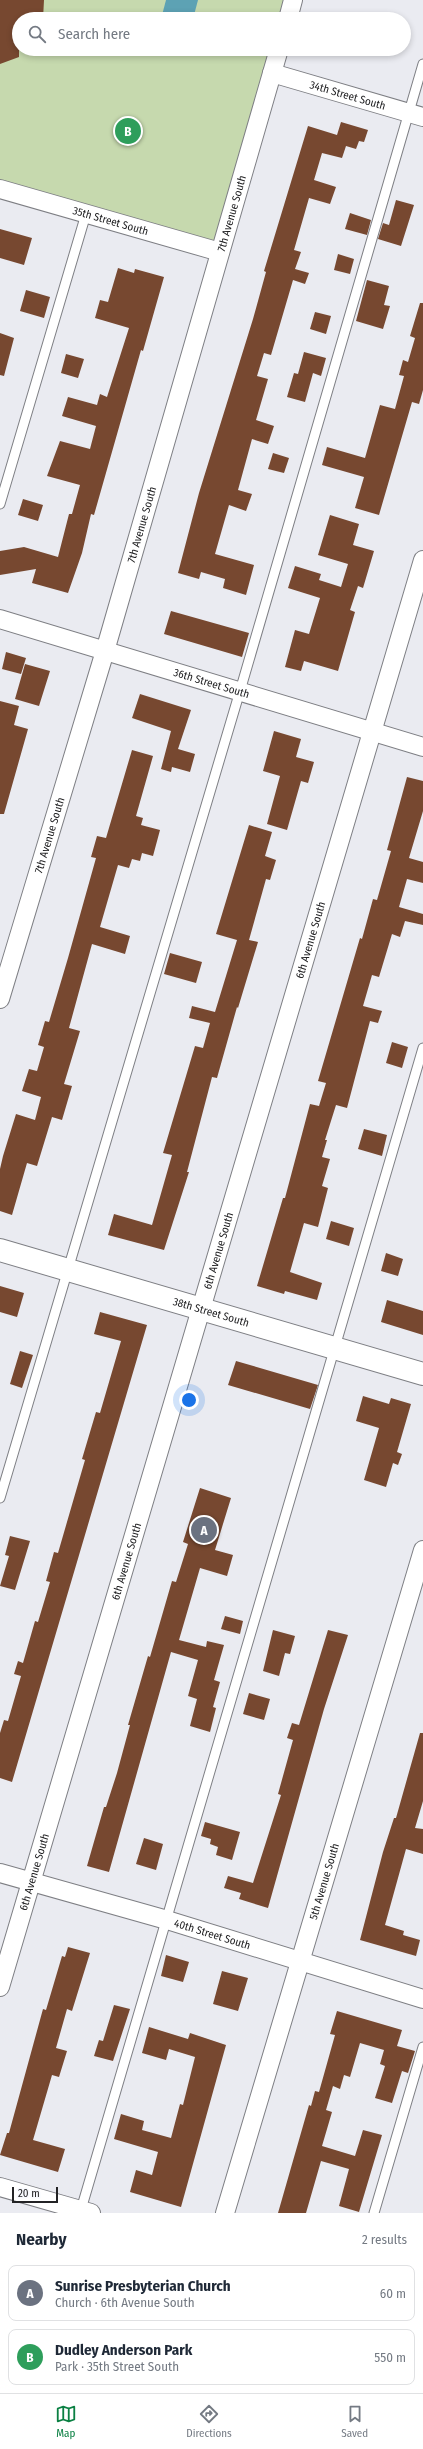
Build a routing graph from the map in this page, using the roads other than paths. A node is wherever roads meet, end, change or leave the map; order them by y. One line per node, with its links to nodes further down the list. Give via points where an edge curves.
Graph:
1 (293, 0): 2 (street)
2 (290, 12)
3 (277, 56): 5 (street, 7th Avenue South)
4 (423, 64): 6 (lane)
5 (272, 73): 6 (street, 34th Street South); 9 (street, 7th Avenue South)
6 (416, 115): 14 (lane)
7 (0, 190): 8 (street, 35th Street South)
8 (86, 214): 9 (street, 35th Street South); 10 (lane)
9 (220, 252): 13 (street, 7th Avenue South)
10 (0, 504)
11 (423, 560): 15 (street, 6th Avenue South)
12 (0, 619): 13 (street, 36th Street South)
13 (106, 651): 14 (street, 36th Street South); 17 (street, 7th Avenue South)
14 (240, 692): 15 (street, 36th Street South); 20 (lane)
15 (372, 732): 16 (street, 36th Street South); 21 (street, 6th Avenue South)
16 (423, 747)
17 (0, 999)
18 (423, 1048): 22 (lane)
19 (0, 1250): 20 (main road, 38th Street South)
20 (68, 1270): 21 (main road, 38th Street South); 24 (lane)
21 (201, 1308): 22 (main road, 38th Street South); 27 (street, 6th Avenue South)
22 (335, 1348): 23 (main road, 38th Street South); 28 (lane)
23 (423, 1374)
24 (0, 1498)
25 (423, 1550): 29 (street, 5th Avenue South)
26 (0, 1873): 27 (street, 40th Street South)
27 (31, 1882): 28 (street, 40th Street South); 30 (street, 6th Avenue South)
28 (167, 1920): 29 (street, 40th Street South); 34 (lane)
29 (300, 1963): 31 (street, 40th Street South); 35 (street, 5th Avenue South)
30 (0, 1987)
31 (423, 1998)
32 (423, 2047): 36 (lane)
33 (0, 2187): 34 (street)
34 (84, 2212)
35 (225, 2213)
36 (374, 2213)

